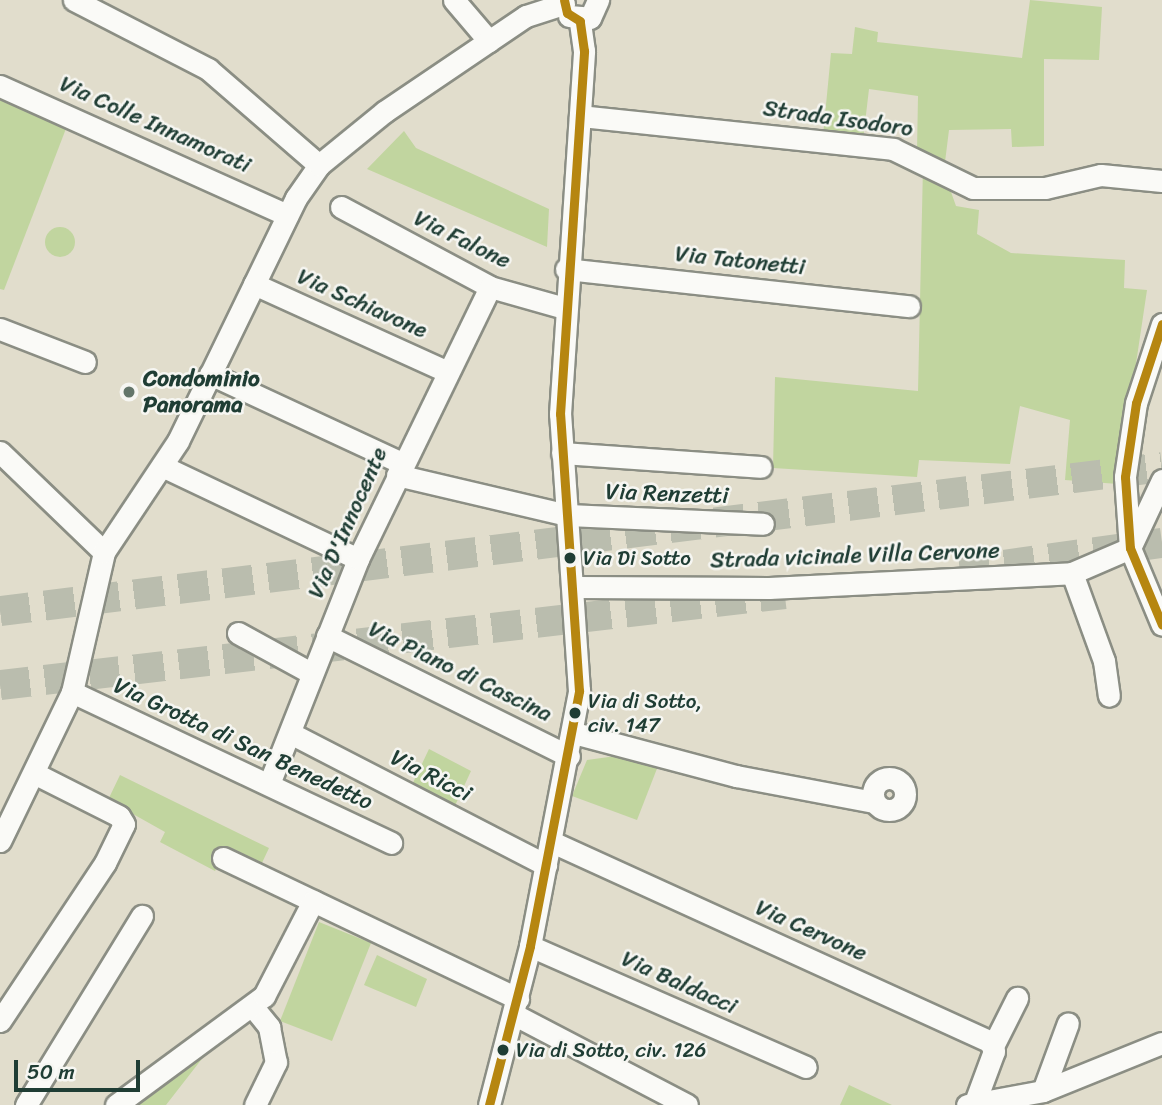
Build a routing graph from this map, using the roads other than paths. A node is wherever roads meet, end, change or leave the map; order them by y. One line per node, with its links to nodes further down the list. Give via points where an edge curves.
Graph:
1 (74, 0): 9 (street, via 208,69)
2 (454, 0): 6 (street)
3 (598, 0): 5 (street, via 594,15)
4 (564, 2): 5 (street); 6 (street, via 538,10)
5 (580, 21): 8 (street)
6 (489, 41): 9 (street)
7 (0, 86): 12 (street, Via Colle Innamorati)
8 (580, 116): 10 (street, Strada Isodoro, via 893,149 973,188 1045,188 1101,174); 13 (street)
9 (319, 165): 12 (street)
10 (1162, 181)
11 (341, 207): 15 (street, Via Falone)
12 (287, 215): 14 (street)
13 (566, 269): 16 (street, Via Tatonetti); 17 (street)
14 (254, 284): 21 (street, Via Schiavone); 22 (street)
15 (490, 287): 17 (street, Via Falone); 21 (street, Via D'Innocente)
16 (909, 306)
17 (564, 308): 24 (street)
18 (1162, 324): 31 (street, via 1129,440)
19 (0, 329): 20 (street)
20 (85, 362)
21 (448, 372): 27 (street, Via D'Innocente)
22 (210, 374): 25 (street); 27 (street, Via Renzetti)
23 (0, 452): 32 (street)
24 (562, 453): 26 (street); 29 (street)
25 (162, 466): 32 (street); 33 (street)
26 (761, 467)
27 (400, 469): 29 (street, Via Renzetti); 33 (street, Via D'Innocente)
28 (1162, 480): 31 (street)
29 (568, 515): 30 (street, Via Renzetti); 35 (street)
30 (763, 524)
31 (1130, 548): 34 (street, Strada vicinale Villa Cervone); 36 (street)
32 (104, 552): 40 (street)
33 (358, 559): 38 (street, Via D'Innocente)
34 (1072, 573): 35 (street, Strada vicinale Villa Cervone, via 769,588); 41 (street, via 1104,661)
35 (576, 587): 42 (street)
36 (1162, 625)
37 (237, 633): 39 (street)
38 (327, 636): 39 (street, Via D'Innocente); 44 (street, Via Piano di Cascina)
39 (311, 673): 43 (street, Via D'Innocente, via 290,725)
40 (72, 692): 45 (street); 46 (street, Via Grotta di San Benedetto)
41 (1109, 696)
42 (574, 733): 44 (street); 47 (street, via 736,776)
43 (292, 734): 46 (street, Via D'Innocente); 52 (street, Via Ricci)
44 (569, 756): 49 (street)
45 (36, 775): 48 (street); 59 (street, via 119,816 124,824 105,863)
46 (269, 784): 50 (street, Via Grotta di San Benedetto)
47 (874, 802)
48 (0, 841)
49 (552, 842): 52 (street); 62 (street, Via Cervone)
50 (391, 843)
51 (223, 858): 53 (street)
52 (546, 865): 55 (street)
53 (313, 901): 57 (street); 58 (street)
54 (142, 916): 66 (street)
55 (530, 946): 58 (street); 63 (street, Via Baldacci)
56 (1017, 998): 62 (street)
57 (253, 1007): 67 (street); 68 (street, via 269,1027 276,1062)
58 (517, 1007): 69 (street); 70 (street)
59 (0, 1021)
60 (1068, 1024): 64 (street)
61 (1162, 1043): 64 (street)
62 (993, 1046): 65 (street)
63 (806, 1067)
64 (1043, 1091): 65 (street)
65 (971, 1103)
66 (26, 1105)
67 (116, 1105)
68 (255, 1105)
69 (489, 1105)
70 (687, 1105)

